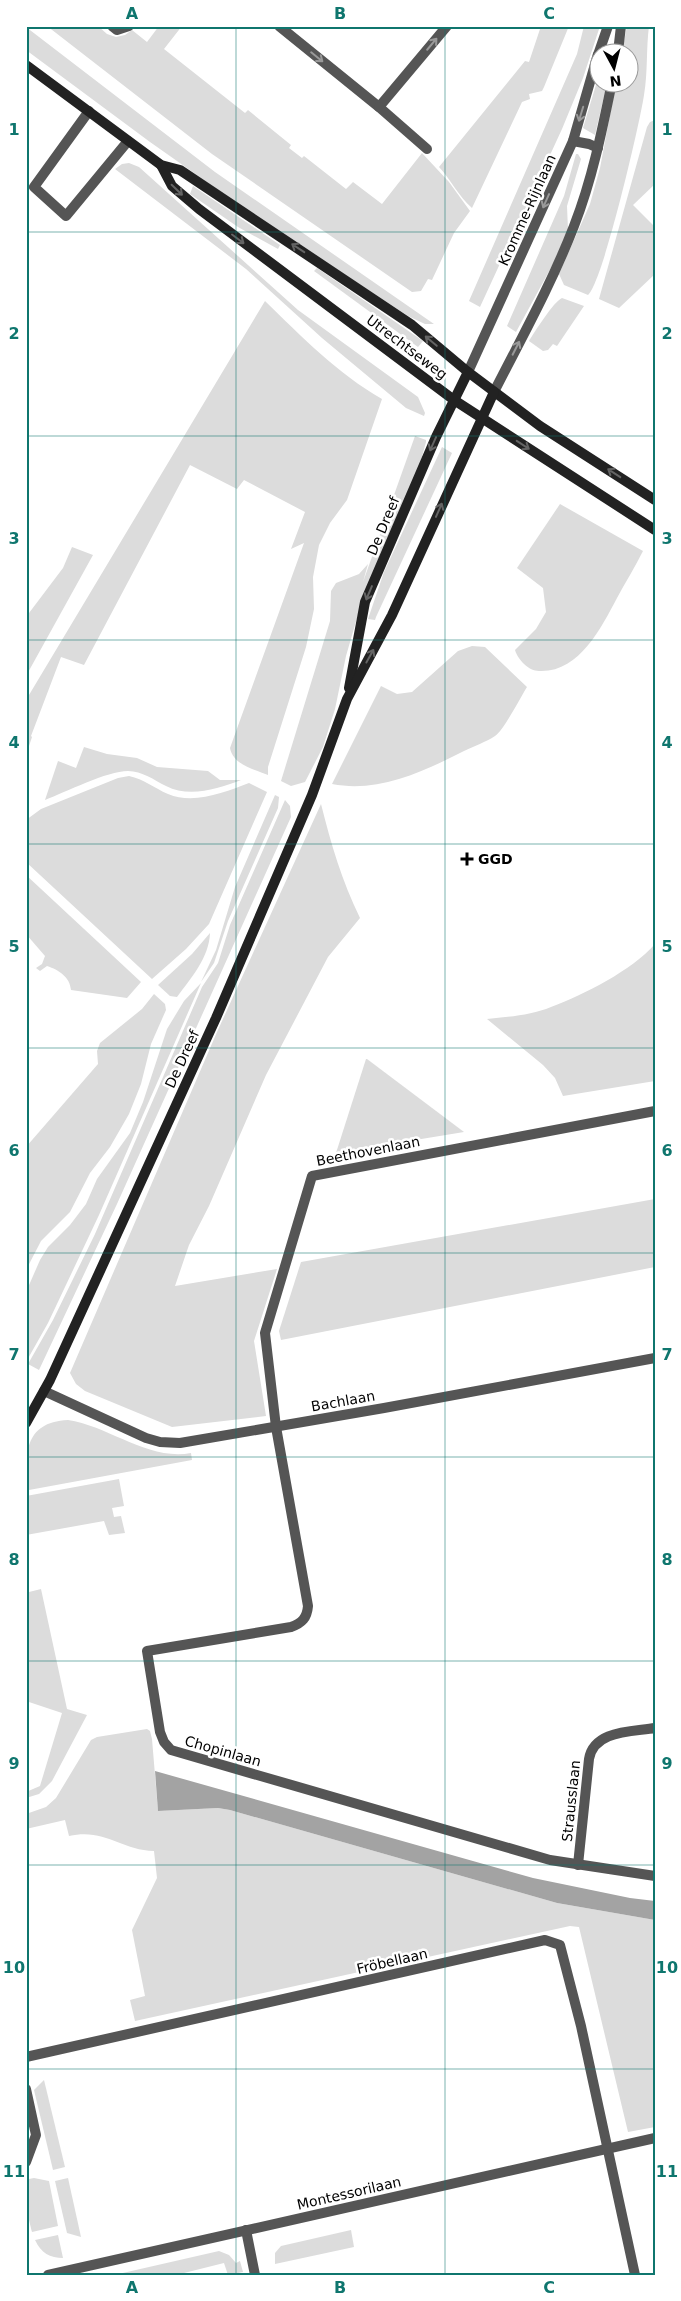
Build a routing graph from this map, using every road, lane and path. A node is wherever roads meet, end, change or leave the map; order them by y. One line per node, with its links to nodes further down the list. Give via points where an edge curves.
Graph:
1 (112, 26): 2 (street, via 118,30)
2 (129, 26)
3 (279, 26): 12 (street, one-way to 12)
4 (447, 26): 12 (street, one-way to 4)
5 (608, 26): 7 (street, Kromme-Rijnlaan)
6 (621, 26): 8 (street)
7 (603, 42)
8 (619, 42)
9 (26, 65): 13 (main road, Utrechtseweg)
10 (588, 90): 15 (street, Kromme-Rijnlaan, one-way to 15)
11 (610, 92): 16 (street)
12 (379, 107): 17 (street)
13 (89, 112): 14 (main road, Utrechtseweg); 14 (street, via 34,187 66,216)
14 (128, 141): 18 (main road, Utrechtseweg)
15 (573, 141): 16 (street); 19 (street, Kromme-Rijnlaan, one-way to 19)
16 (598, 148): 20 (street, one-way to 16, via 574,227)
17 (427, 149)
18 (161, 165): 19 (main road, Utrechtseweg, one-way to 18, via 412,325 310,256 180,170); 21 (main road, Utrechtseweg, one-way to 21, via 172,186 199,209)
19 (468, 372): 20 (main road, Utrechtseweg); 21 (main road, De Dreef)
20 (494, 392): 22 (main road, De Dreef); 23 (main road, Utrechtseweg, one-way to 20, via 540,426)
21 (454, 400): 22 (main road, Utrechtseweg); 25 (main road, De Dreef, one-way to 25, via 365,602)
22 (482, 419): 24 (main road, Utrechtseweg, one-way to 24); 25 (main road, De Dreef, one-way to 22, via 392,616)
23 (655, 500)
24 (655, 530)
25 (347, 699): 28 (main road, De Dreef, via 312,795 216,1018)
26 (655, 1112): 30 (street, Beethovenlaan, via 312,1176 265,1333)
27 (655, 1358): 30 (street, Bachlaan)
28 (44, 1391): 29 (main road, De Dreef); 30 (street, Bachlaan, via 160,1442 188,1442)
29 (26, 1423)
30 (276, 1427): 32 (street, Chopinlaan, via 308,1613 300,1624 292,1627 147,1651 164,1742 171,1750 195,1758 550,1860)
31 (655, 1728): 32 (street, Strausslaan, via 609,1736 593,1745)
32 (578, 1865): 33 (street, Chopinlaan)
33 (655, 1876)
34 (26, 2057): 37 (street, Fröbellaan, via 545,1940 560,1946 581,2026)
35 (26, 2089): 38 (street, via 36,2135)
36 (655, 2138): 37 (street, Montessorilaan)
37 (606, 2149): 39 (street, Montessorilaan); 42 (street)
38 (26, 2162)
39 (246, 2230): 40 (street, Montessorilaan); 41 (street)
40 (48, 2275)
41 (255, 2275)
42 (635, 2275)

